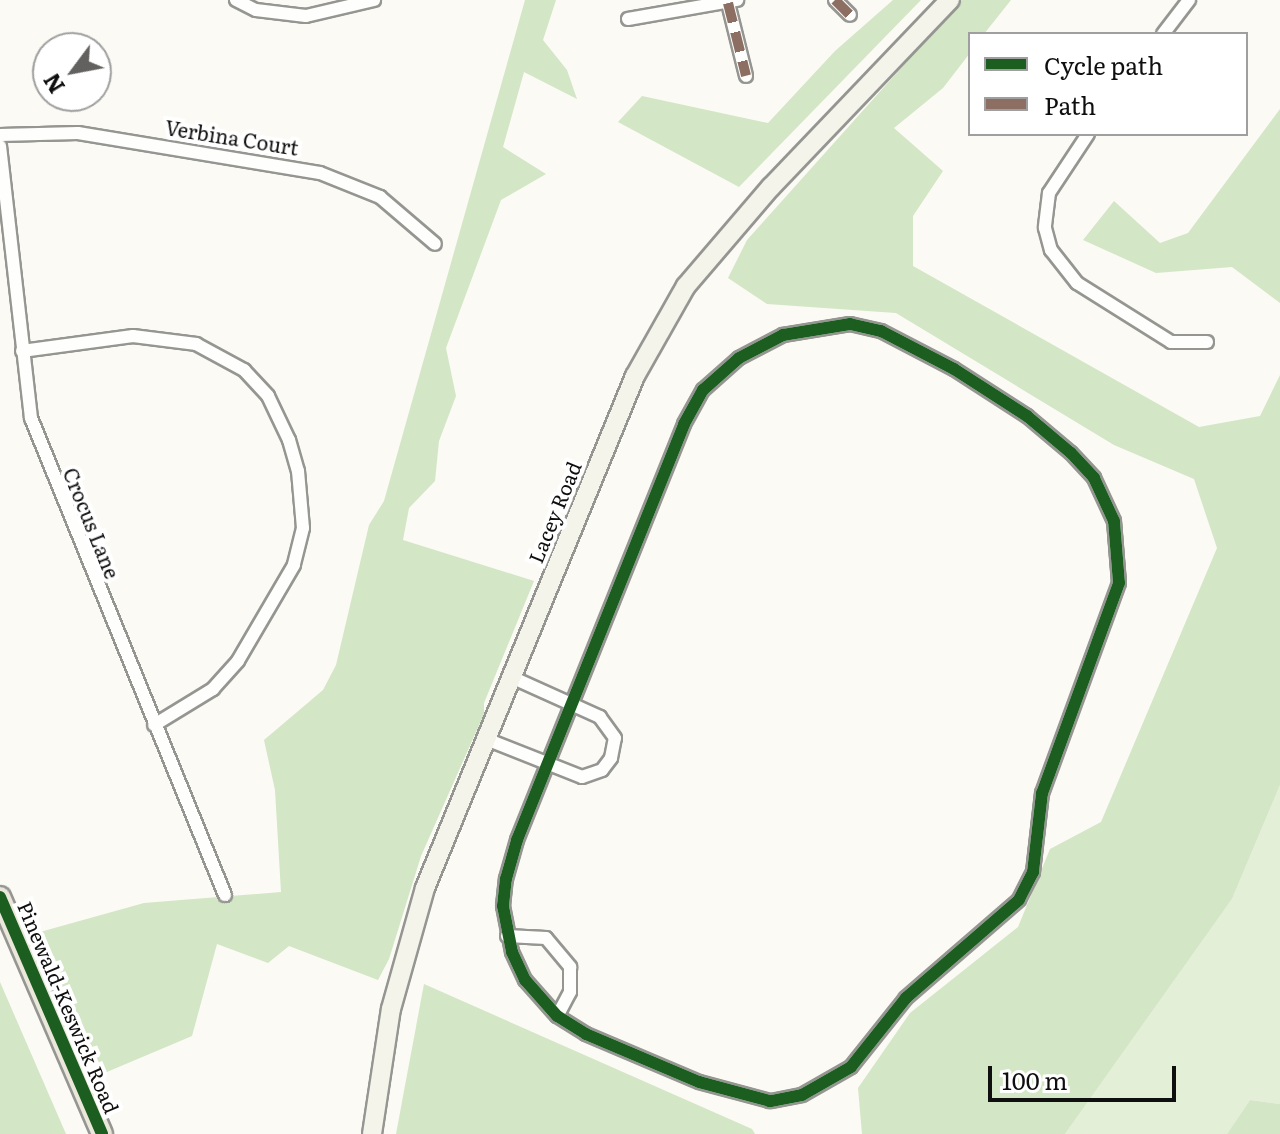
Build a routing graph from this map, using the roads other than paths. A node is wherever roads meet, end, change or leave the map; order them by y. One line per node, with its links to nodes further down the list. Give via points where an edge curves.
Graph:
1 (236, 0): 2 (street, via 269,13 306,16)
2 (374, 0)
3 (835, 0): 7 (street)
4 (950, 0): 17 (main road, Lacey Road, via 771,187 686,286 628,390)
5 (1189, 0): 9 (street)
6 (732, 2): 8 (street); 10 (street)
7 (850, 15)
8 (628, 19)
9 (1165, 32)
10 (746, 76)
11 (0, 135): 14 (street, Verbina Court, via 78,133 320,173 380,197)
12 (1087, 136): 15 (street, via 1049,193 1045,228 1051,250 1077,283 1171,342)
13 (0, 146): 16 (street, Crocus Lane)
14 (435, 244)
15 (1207, 342)
16 (22, 351): 19 (street, Crocus Lane, via 31,418 51,478); 19 (street, via 133,336 196,344 244,370 268,396 289,440 298,471 303,528 294,565 230,670 197,701)
17 (511, 677): 18 (street); 20 (main road, Lacey Road)
18 (571, 705): 21 (street); 21 (street, via 609,725 615,738 611,758 602,770 582,777); 26 (street, via 684,424 703,390 739,358 783,335 850,324 881,331 954,369 1027,416 1071,453 1094,478 1114,521 1121,562 1114,606 1042,793 1028,885 1008,914 906,998 851,1067 802,1095 752,1098 599,1040)
19 (154, 725): 22 (street, Crocus Lane)
20 (486, 739): 21 (street); 28 (main road, Lacey Road, via 408,943 391,1009)
21 (547, 765): 25 (street, via 506,879)
22 (225, 895)
23 (0, 897): 24 (main road, Pinewald-Keswick Road)
24 (8, 934): 27 (main road, Pinewald-Keswick Road)
25 (507, 936): 26 (street, via 525,980); 26 (street, via 546,938 570,967 570,992)
26 (557, 1016)
27 (102, 1134)
28 (372, 1134)

